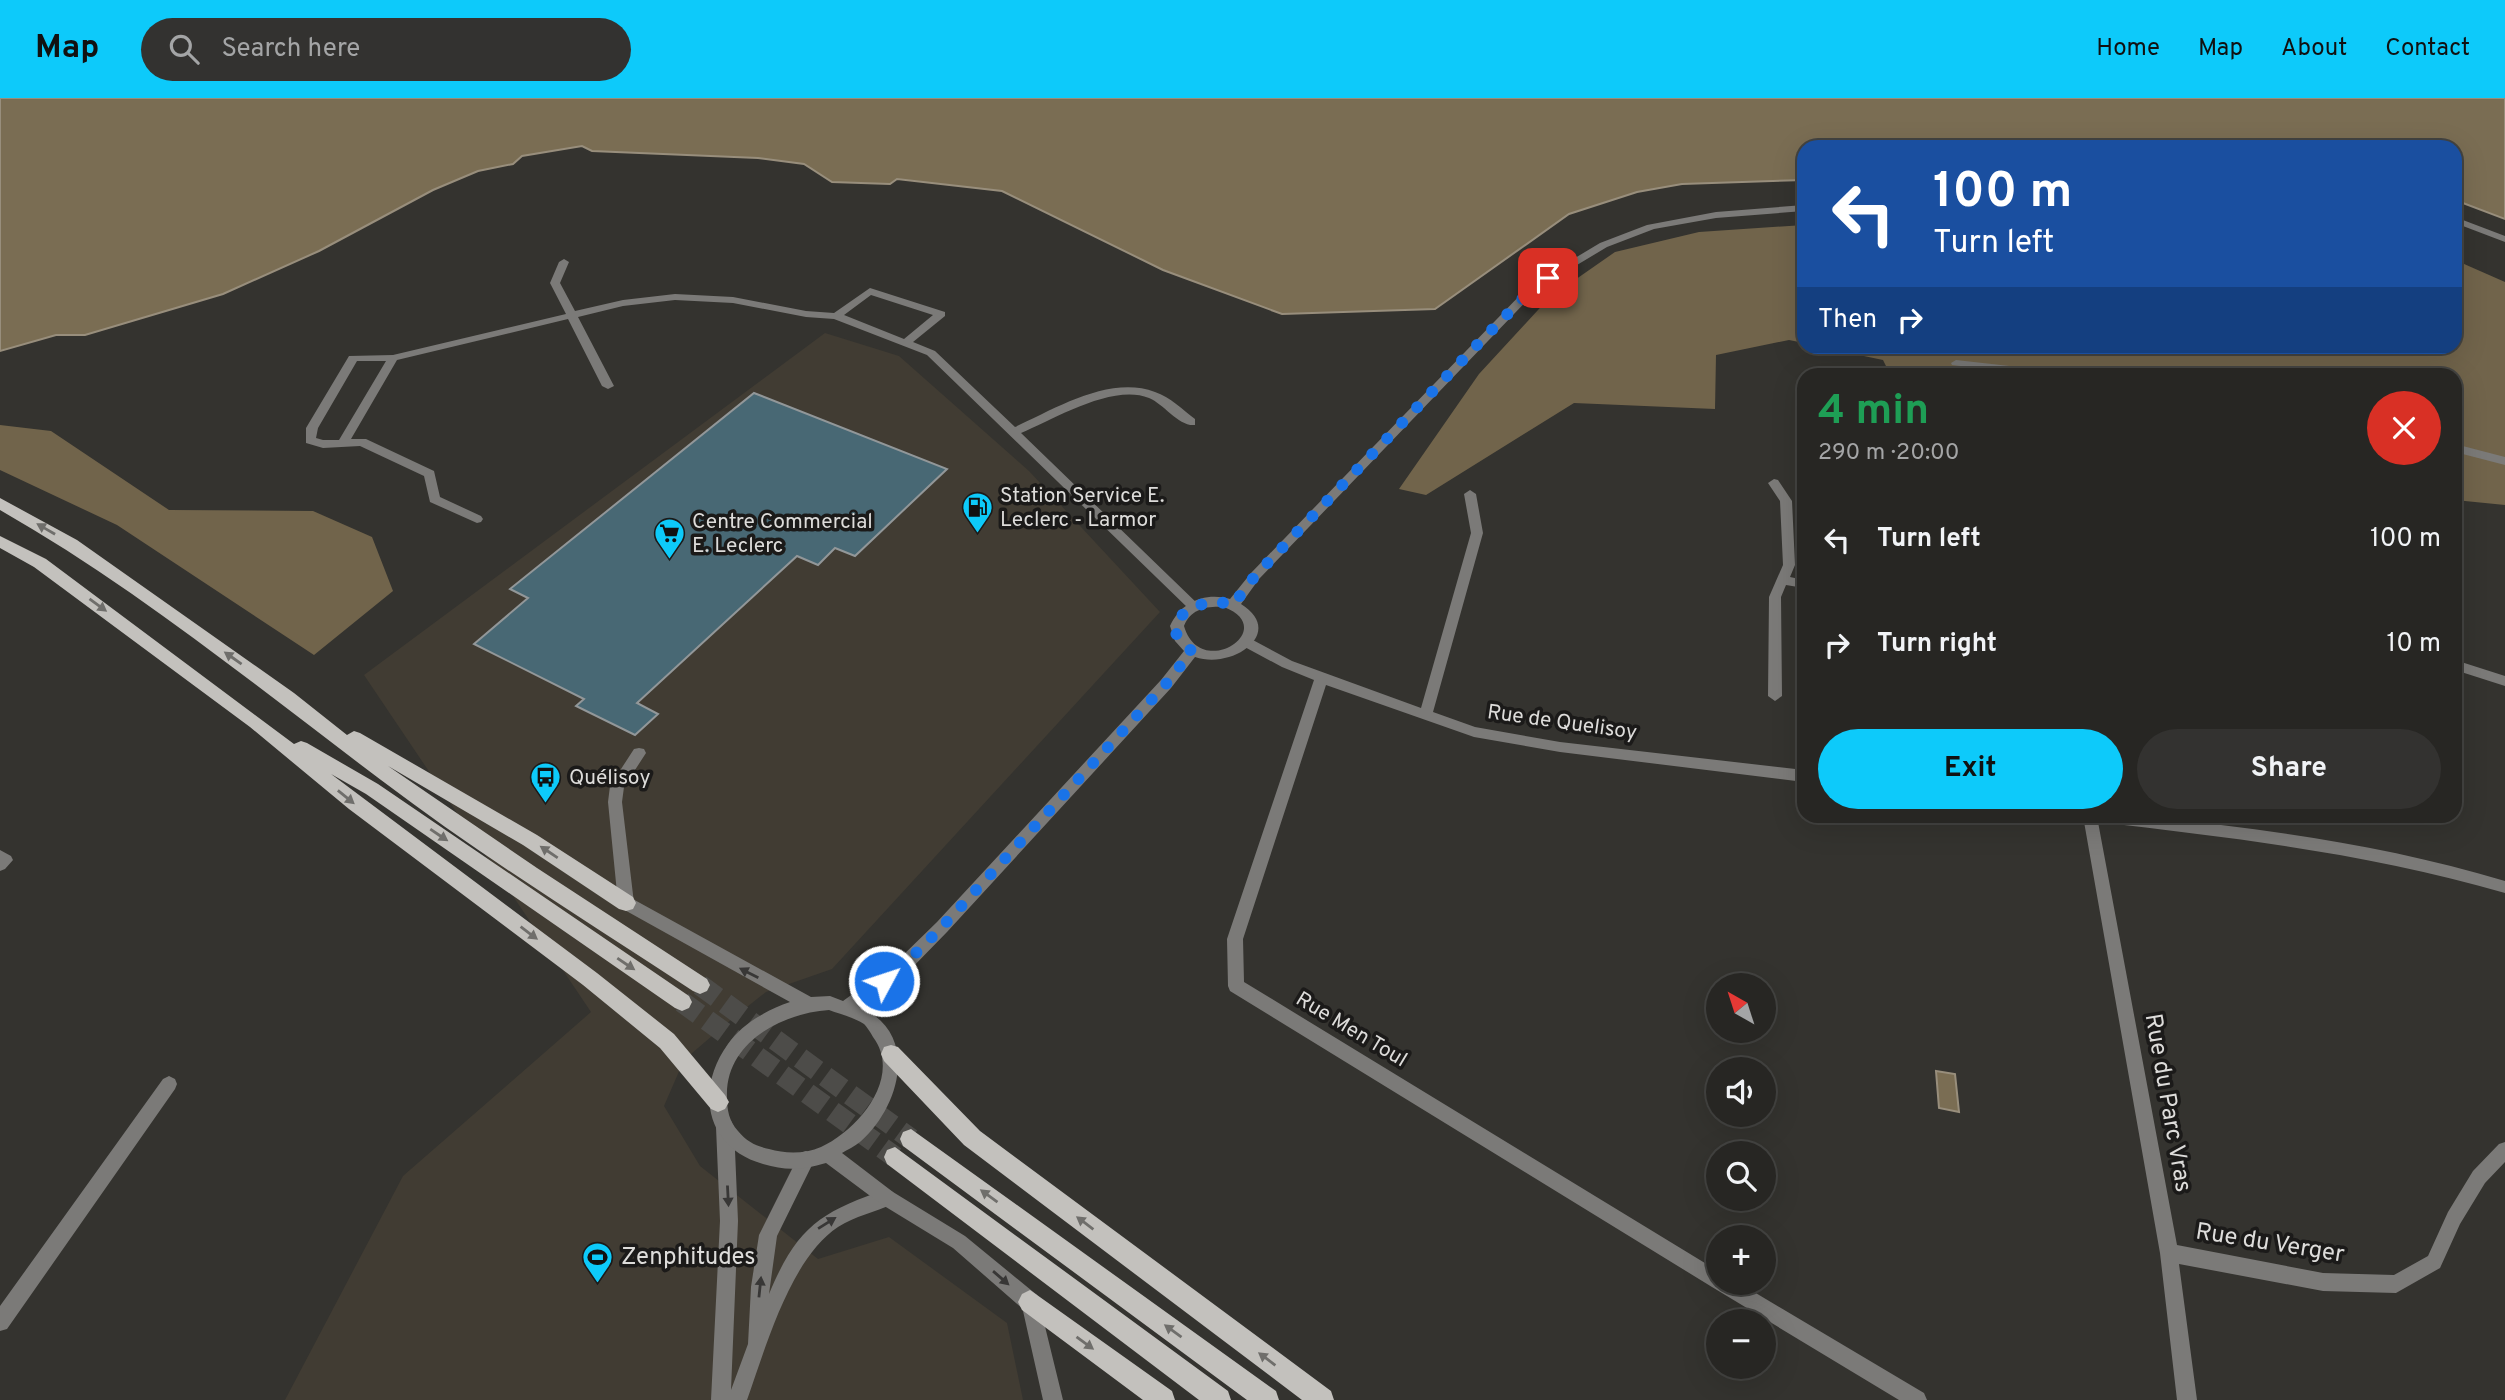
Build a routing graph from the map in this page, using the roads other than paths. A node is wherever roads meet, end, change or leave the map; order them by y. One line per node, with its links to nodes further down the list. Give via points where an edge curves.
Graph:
1 (1797, 209): 24 (street, via 1675,221 1630,233 1581,256 1532,289 1255,576)
2 (2462, 223): 3 (street)
3 (2505, 239)
4 (564, 262): 5 (street, via 555,283)
5 (572, 315): 6 (street, via 623,303 699,296); 8 (street); 11 (street)
6 (836, 316): 7 (street); 7 (street, via 870,290 941,314)
7 (905, 343): 13 (street, via 931,353)
8 (393, 358): 14 (street); 14 (street, via 353,358 312,428 310,440)
9 (1956, 363): 10 (street)
10 (2000, 368)
11 (608, 386)
12 (1191, 422): 13 (street, via 1152,394 1133,391 1102,395)
13 (1013, 432): 25 (street)
14 (342, 443): 20 (street, via 362,442 430,474 434,499)
15 (2462, 450): 16 (street)
16 (2505, 461)
17 (1774, 483): 22 (street, via 1786,501 1789,565)
18 (1470, 494): 33 (street, via 1477,533)
19 (0, 503): 32 (main road, one-way to 19, via 72,544)
20 (477, 519)
21 (0, 541): 34 (main road, one-way to 34, via 40,563)
22 (1782, 580): 23 (street); 31 (street, via 1775,597)
23 (1797, 583)
24 (1233, 605): 25 (street, via 1214,601); 26 (street, via 1249,618 1251,632)
25 (1194, 606): 27 (street, via 1177,626 1178,638)
26 (1246, 642): 27 (street, via 1222,655); 29 (street, Rue de Quelisoy)
27 (1192, 651): 46 (street, via 942,927 901,968)
28 (2462, 667): 30 (street)
29 (1322, 678): 33 (street, Rue de Quelisoy); 58 (street, Rue Men Toul, via 1235,939 1236,986)
30 (2505, 681)
31 (1775, 696)
32 (288, 698): 42 (main road, one-way to 32, via 530,840); 43 (main road, via 388,776)
33 (1426, 713): 36 (street, Rue de Quelisoy, via 1474,732 1560,747)
34 (256, 722): 44 (main road, one-way to 44, via 372,789); 49 (main road, one-way to 49, via 355,804 667,1041)
35 (639, 753): 42 (street, via 617,786 615,802)
36 (1797, 775)
37 (2091, 823): 57 (street, Rue du Parc Vras)
38 (2205, 823): 41 (street, via 2408,862)
39 (0, 856): 40 (street, via 6,860)
40 (0, 865)
41 (2505, 887)
42 (626, 903): 45 (street, one-way to 42)
43 (700, 985)
44 (682, 1002)
45 (809, 1004): 46 (street); 49 (street, via 780,1012 744,1037 727,1060)
46 (848, 1006): 47 (street, via 878,1026)
47 (891, 1054): 53 (street, via 890,1084 882,1104 860,1131); 69 (main road, one-way to 47, via 972,1138)
48 (169, 1084): 61 (street)
49 (718, 1102): 50 (street)
50 (725, 1127): 55 (street, via 749,1152 768,1159); 63 (street, one-way to 63, via 729,1221)
51 (912, 1139): 68 (main road, one-way to 51)
52 (2505, 1150): 57 (street, Rue du Verger, via 2479,1177 2434,1262 2396,1284 2323,1282)
53 (827, 1153): 55 (street); 56 (street)
54 (895, 1157): 67 (main road)
55 (806, 1159): 62 (street, one-way to 55, via 768,1235)
56 (887, 1198): 60 (street, one-way to 60, via 959,1242); 62 (street, one-way to 56, via 795,1255 818,1228 853,1207)
57 (2169, 1253): 71 (street, Rue du Parc Vras)
58 (1706, 1273)
59 (1742, 1295): 70 (street, Rue Men Toul)
60 (1030, 1302): 65 (street); 66 (main road, one-way to 66)
61 (0, 1322)
62 (757, 1344): 64 (street)
63 (721, 1400)
64 (737, 1400)
65 (1053, 1400)
66 (1163, 1400)
67 (1220, 1400)
68 (1267, 1400)
69 (1322, 1400)
70 (1917, 1400)
71 (2187, 1400)

